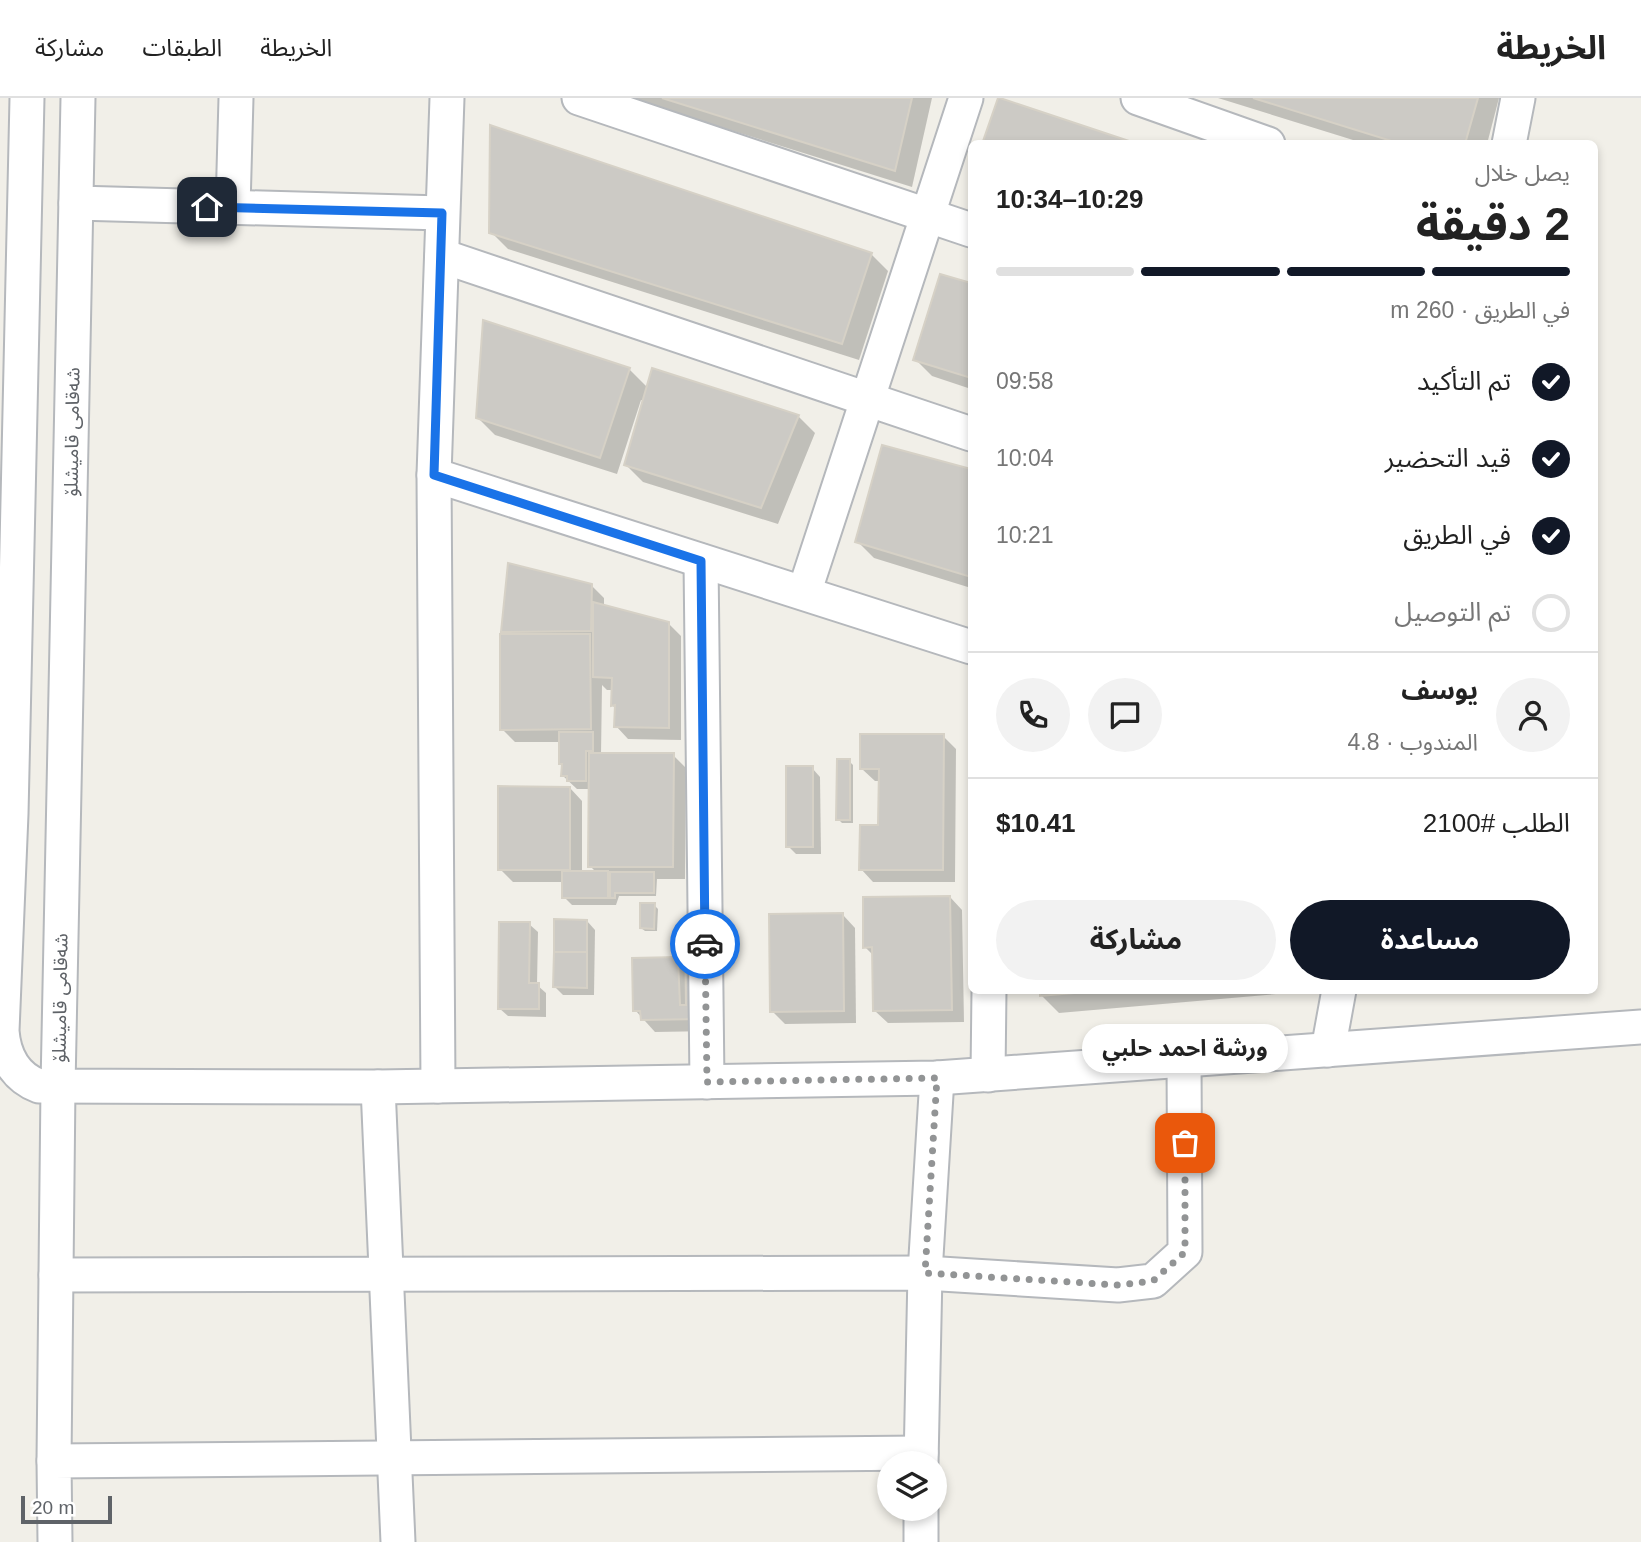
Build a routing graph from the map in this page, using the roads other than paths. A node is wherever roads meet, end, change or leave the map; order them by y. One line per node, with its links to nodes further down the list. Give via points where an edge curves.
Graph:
1 (27, 98): 23 (street, شەقامی قامیشلۆ)
2 (78, 98): 11 (street, شەقامی قامیشلۆ)
3 (236, 98): 12 (street)
4 (447, 98): 13 (street)
5 (579, 98): 14 (street)
6 (966, 98): 14 (street)
7 (1138, 98): 9 (street)
8 (1518, 98): 10 (street)
9 (1257, 140)
10 (1510, 140)
11 (76, 204): 12 (street); 34 (street, شەقامی قامیشلۆ)
12 (233, 207): 13 (street)
13 (442, 213): 16 (street)
14 (928, 216): 15 (street); 17 (street)
15 (968, 229)
16 (442, 256): 17 (street); 19 (street)
17 (868, 399): 18 (street); 21 (street)
18 (968, 433)
19 (434, 475): 20 (street); 35 (street)
20 (701, 561): 21 (street); 33 (street)
21 (804, 593): 22 (street)
22 (968, 646)
23 (7, 650): 24 (street, شەقامی قامیشلۆ)
24 (6, 813): 25 (street, شەقامی قامیشلۆ)
25 (5, 874): 34 (street, شەقامی قامیشلۆ, via 3,1046 26,1081)
26 (989, 994): 31 (street)
27 (1338, 994): 29 (street)
28 (1641, 1027): 29 (street)
29 (1328, 1050): 30 (street)
30 (1184, 1060): 31 (street); 37 (street, via 1185,1252 1153,1281 1118,1285)
31 (988, 1075): 32 (street)
32 (937, 1078): 33 (street); 37 (street)
33 (707, 1082): 35 (street)
34 (58, 1086): 36 (street); 39 (street)
35 (438, 1086): 36 (street)
36 (379, 1087): 38 (street)
37 (925, 1273): 38 (street); 40 (street)
38 (386, 1274): 39 (street); 41 (street)
39 (56, 1275): 43 (street)
40 (921, 1451)
41 (394, 1458): 42 (street); 43 (street); 46 (street)
42 (877, 1458)
43 (54, 1461): 45 (street)
44 (921, 1521): 47 (street)
45 (55, 1542)
46 (398, 1542)
47 (921, 1542)

